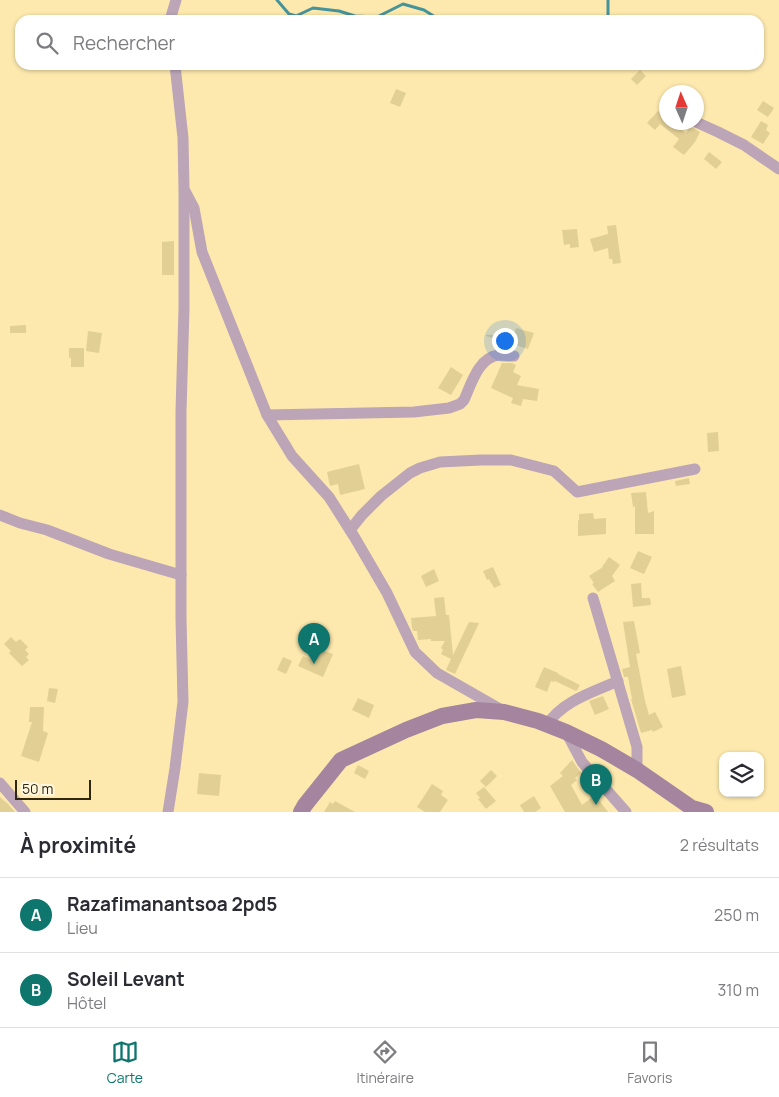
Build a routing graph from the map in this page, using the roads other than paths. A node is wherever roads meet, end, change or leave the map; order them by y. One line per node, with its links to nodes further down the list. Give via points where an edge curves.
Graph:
1 (176, 0): 2 (street)
2 (171, 15)
3 (176, 70): 6 (street, via 183,138)
4 (704, 126): 5 (street)
5 (779, 169)
6 (184, 189): 8 (street, via 194,208 202,252); 12 (street)
7 (514, 356): 8 (street, via 497,355 487,360 479,368 464,400 449,408 414,412)
8 (267, 415): 11 (street, via 292,456 329,497)
9 (695, 469): 11 (street, via 576,492 554,471 511,460 440,462 410,473 381,496)
10 (0, 515): 12 (street, via 109,554)
11 (350, 530): 15 (street, via 386,592 415,652 437,673)
12 (181, 574): 22 (street, via 183,702)
13 (593, 598): 14 (street)
14 (618, 681): 16 (street, via 571,703 553,716); 18 (street, via 637,747)
15 (504, 712): 16 (main road); 23 (main road, via 476,710 442,716 341,760)
16 (547, 725): 17 (main road)
17 (566, 732): 18 (main road); 24 (street, via 582,762)
18 (637, 770): 20 (main road)
19 (0, 783): 21 (street)
20 (699, 811)
21 (25, 812)
22 (168, 812)
23 (301, 812)
24 (626, 812)

